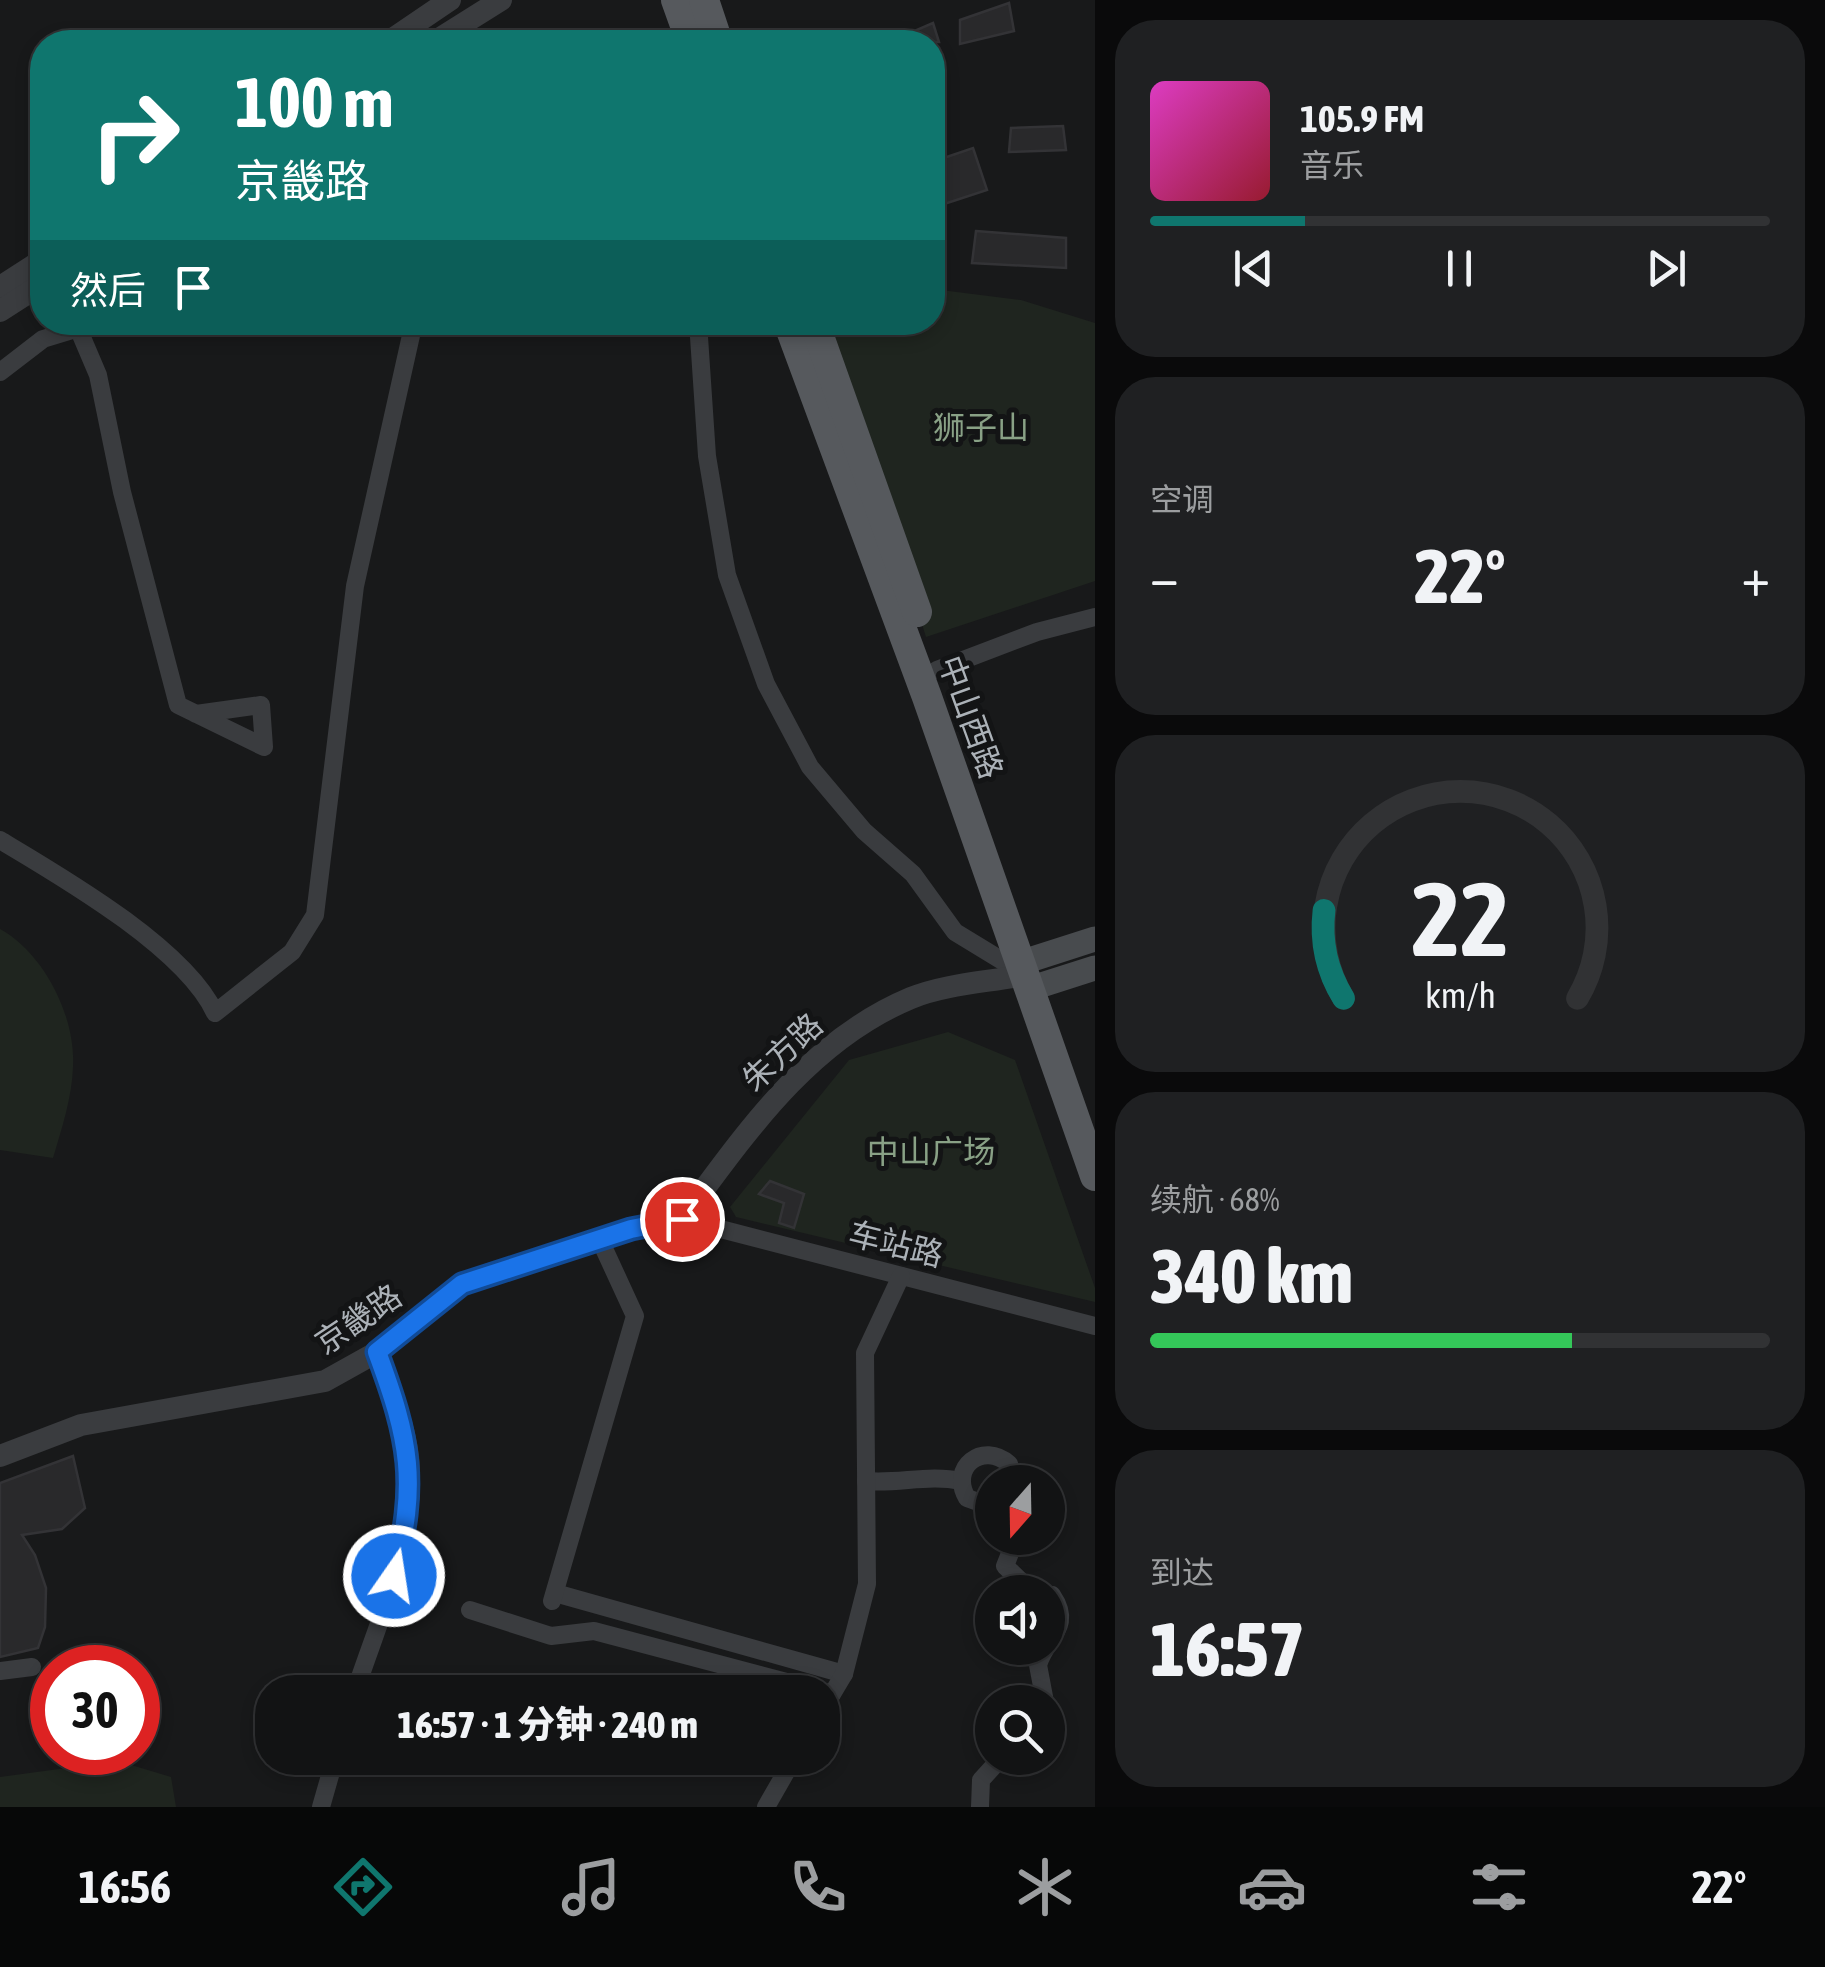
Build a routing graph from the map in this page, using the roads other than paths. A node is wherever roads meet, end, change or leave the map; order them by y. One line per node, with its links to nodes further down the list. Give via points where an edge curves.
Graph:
1 (450, 0): 5 (street)
2 (501, 0): 6 (street)
3 (676, 0): 7 (main road)
4 (704, 0): 8 (main road)
5 (406, 30)
6 (453, 30)
7 (687, 30)
8 (714, 30)
9 (30, 268): 10 (street)
10 (0, 287)
11 (30, 291): 12 (street)
12 (0, 310)
13 (58, 335): 19 (street)
14 (81, 335): 22 (street, via 98,375 178,705)
15 (411, 335): 23 (street, via 355,586 315,915 292,952 215,1014 196,983 120,918)
16 (699, 335): 26 (street, via 707,456 727,575 766,684 810,767 864,831 913,874 955,932)
17 (793, 335): 26 (main road, 中山西路)
18 (819, 335): 21 (main road, 中山西路)
19 (1, 369)
20 (1095, 616): 21 (street)
21 (938, 670): 26 (main road, 中山西路)
22 (196, 714)
23 (0, 840)
24 (1095, 940): 26 (main road, 朱方路)
25 (1095, 968): 26 (main road, 朱方路)
26 (1031, 973): 27 (main road); 29 (street, 朱方路, via 913,997 829,1045 761,1113)
27 (1088, 1131): 28 (main road)
28 (1095, 1176)
29 (682, 1219): 30 (street, 京畿路); 31 (street, 车站路)
30 (600, 1240): 33 (street, 京畿路, via 462,1284); 42 (street, via 635,1316 554,1597)
31 (901, 1276): 32 (street, 车站路); 36 (street, via 865,1353)
32 (1095, 1326)
33 (377, 1352): 34 (street, 京畿路, via 325,1381 81,1425); 43 (street, via 401,1416 411,1469 405,1534)
34 (0, 1456)
35 (1009, 1465): 37 (street, via 987,1454 966,1465)
36 (866, 1480): 37 (street); 42 (street, via 867,1584)
37 (961, 1481): 38 (street)
38 (975, 1501)
39 (470, 1610): 44 (street, via 551,1636 594,1631)
40 (30, 1668): 41 (street)
41 (0, 1671)
42 (844, 1674): 45 (street)
43 (359, 1675)
44 (738, 1675)
45 (840, 1681)
46 (330, 1775): 49 (street)
47 (784, 1775): 50 (street)
48 (986, 1775): 51 (street)
49 (321, 1807)
50 (766, 1807)
51 (980, 1807)

